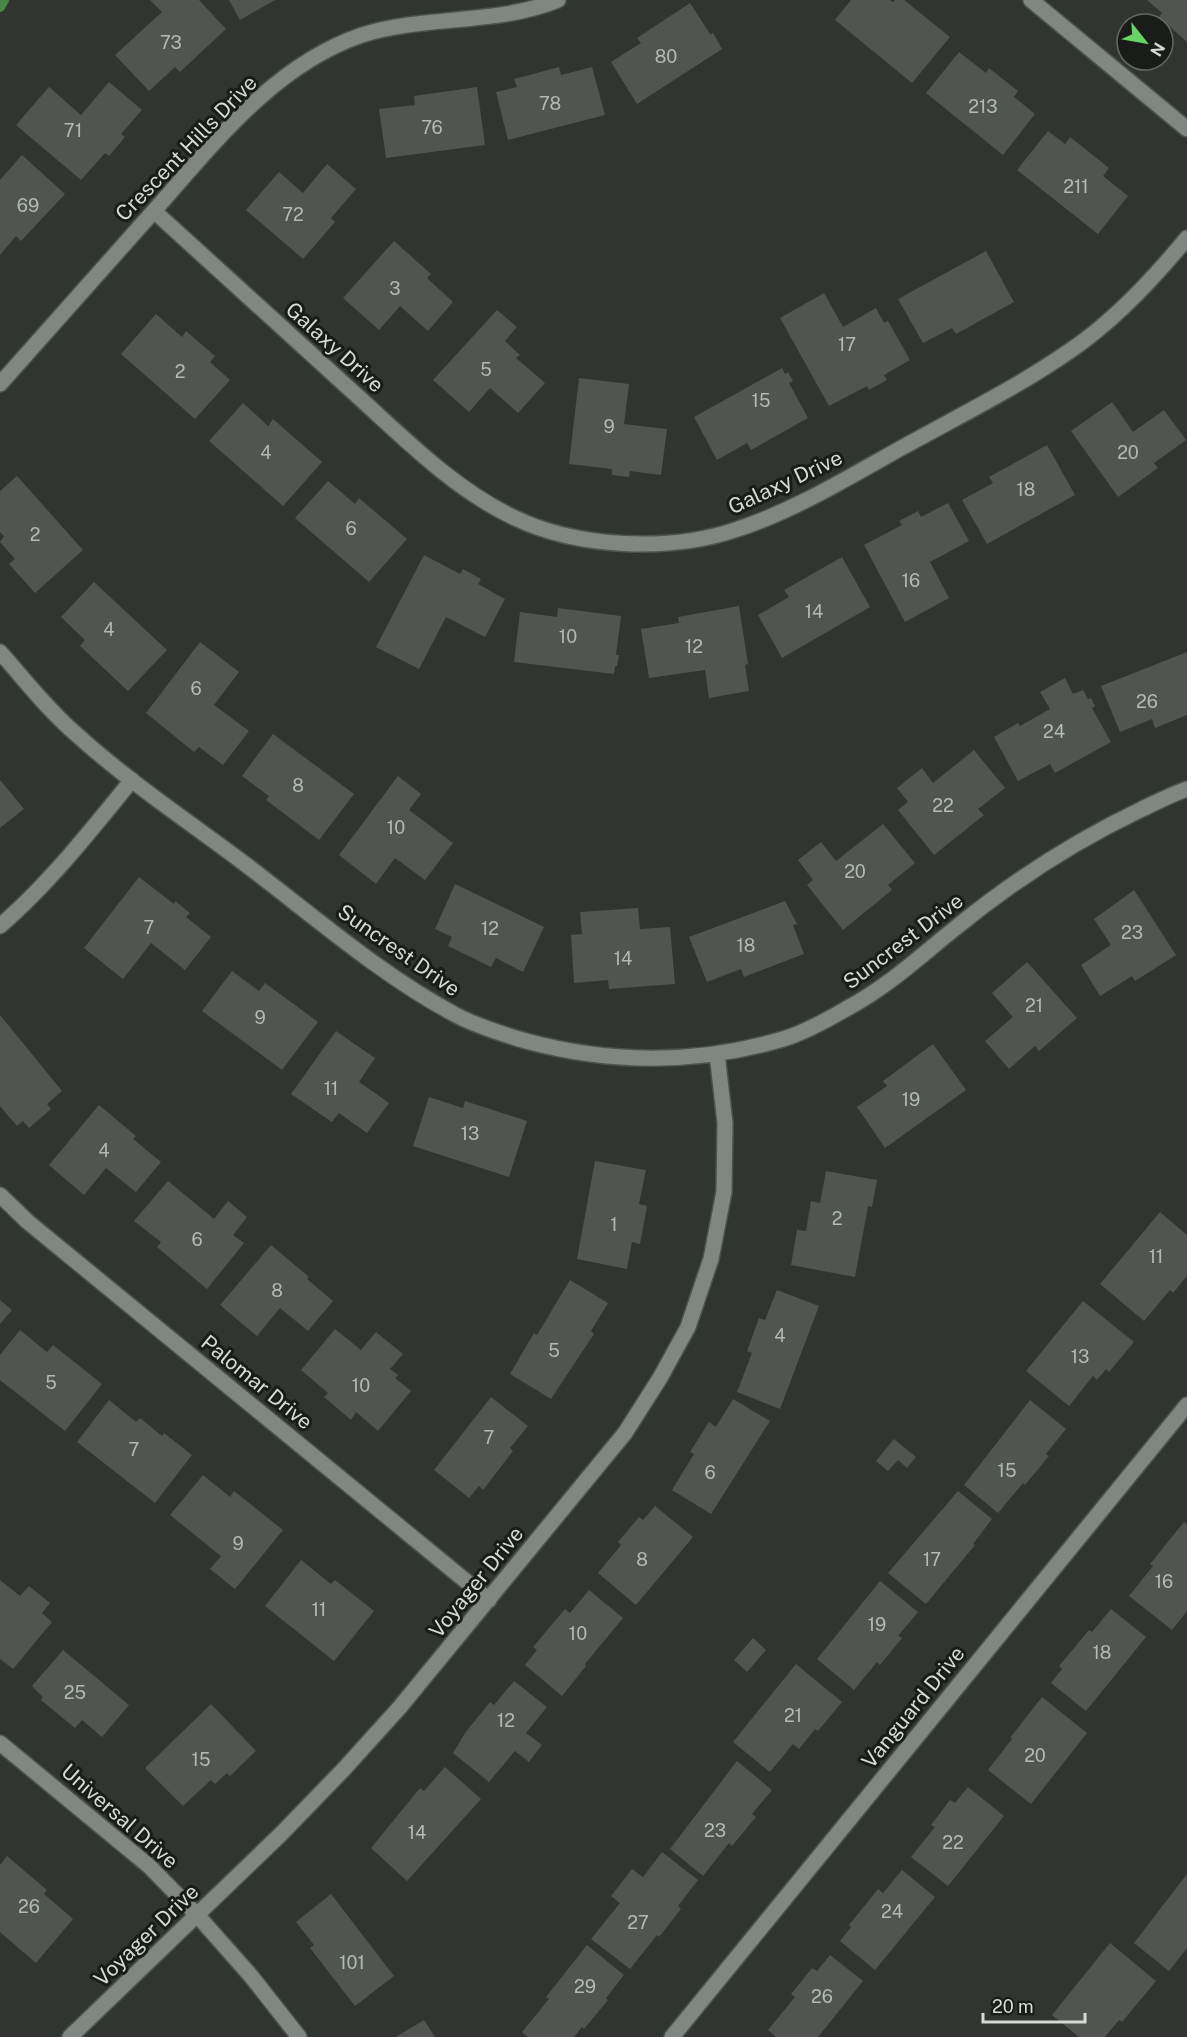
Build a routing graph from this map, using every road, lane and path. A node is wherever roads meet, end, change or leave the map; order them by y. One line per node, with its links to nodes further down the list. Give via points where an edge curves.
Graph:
1 (558, 0): 4 (street, Crescent Hills Drive, via 491,15 413,24 363,35 329,50 287,75 236,120)
2 (1031, 0): 3 (street)
3 (1187, 129)
4 (154, 211): 5 (street, Galaxy Drive, via 418,451 481,499 516,519 597,542 693,540 734,531 817,494 1072,350 1158,273); 6 (street, Crescent Hills Drive)
5 (1187, 237)
6 (0, 384)
7 (0, 652): 8 (street, Suncrest Drive, via 76,734)
8 (132, 780): 10 (street, via 30,900); 11 (street, Suncrest Drive, via 400,982 457,1016 503,1035 597,1055 664,1059)
9 (1187, 789): 11 (street, Suncrest Drive, via 1070,848 955,928 903,973 848,1008 786,1038)
10 (0, 926)
11 (717, 1054): 14 (street, Voyager Drive, via 725,1123 724,1192 711,1258 688,1327 625,1433)
12 (0, 1195): 14 (street, Palomar Drive)
13 (1187, 1404): 19 (street, Vanguard Drive)
14 (489, 1600): 16 (street, Voyager Drive, via 344,1769)
15 (0, 1743): 16 (street, Universal Drive, via 149,1866)
16 (197, 1915): 17 (street, Voyager Drive); 18 (street, Universal Drive, via 252,1976)
17 (70, 2037)
18 (299, 2037)
19 (672, 2037)

